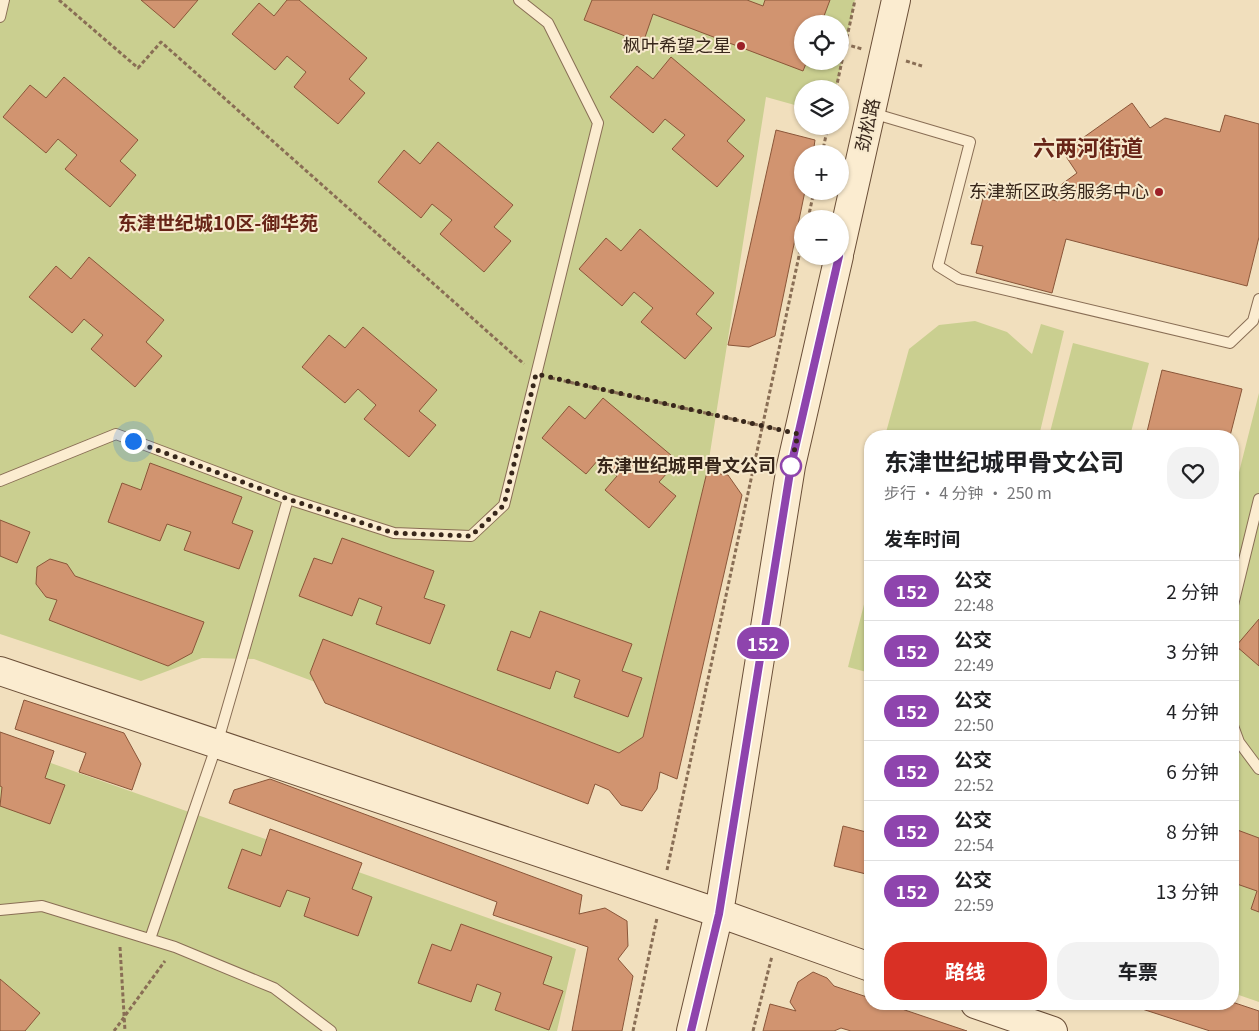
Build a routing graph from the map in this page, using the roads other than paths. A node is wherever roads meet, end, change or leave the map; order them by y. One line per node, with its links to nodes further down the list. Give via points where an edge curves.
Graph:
1 (4, 0): 4 (lane)
2 (519, 0): 10 (lane, via 548,23 598,123 504,505 471,536 394,533)
3 (896, 0): 5 (street, 劲松路)
4 (0, 17)
5 (871, 113): 6 (street, 劲松路); 8 (lane, via 970,142 938,266 959,279 1230,343 1253,321)
6 (849, 210)
7 (837, 265): 18 (street, via 791,466)
8 (1259, 299)
9 (0, 481): 10 (lane, via 116,434)
10 (288, 499): 15 (lane)
11 (1259, 499): 12 (lane)
12 (1239, 580)
13 (0, 671): 15 (street)
14 (1239, 742): 16 (lane)
15 (217, 744): 18 (street); 19 (lane)
16 (1259, 769)
17 (0, 910): 19 (lane, via 42,906)
18 (719, 914): 20 (street); 23 (street)
19 (150, 939): 22 (lane, via 274,988)
20 (864, 965)
21 (992, 1010): 24 (street)
22 (331, 1031)
23 (691, 1031)
24 (1053, 1031)

